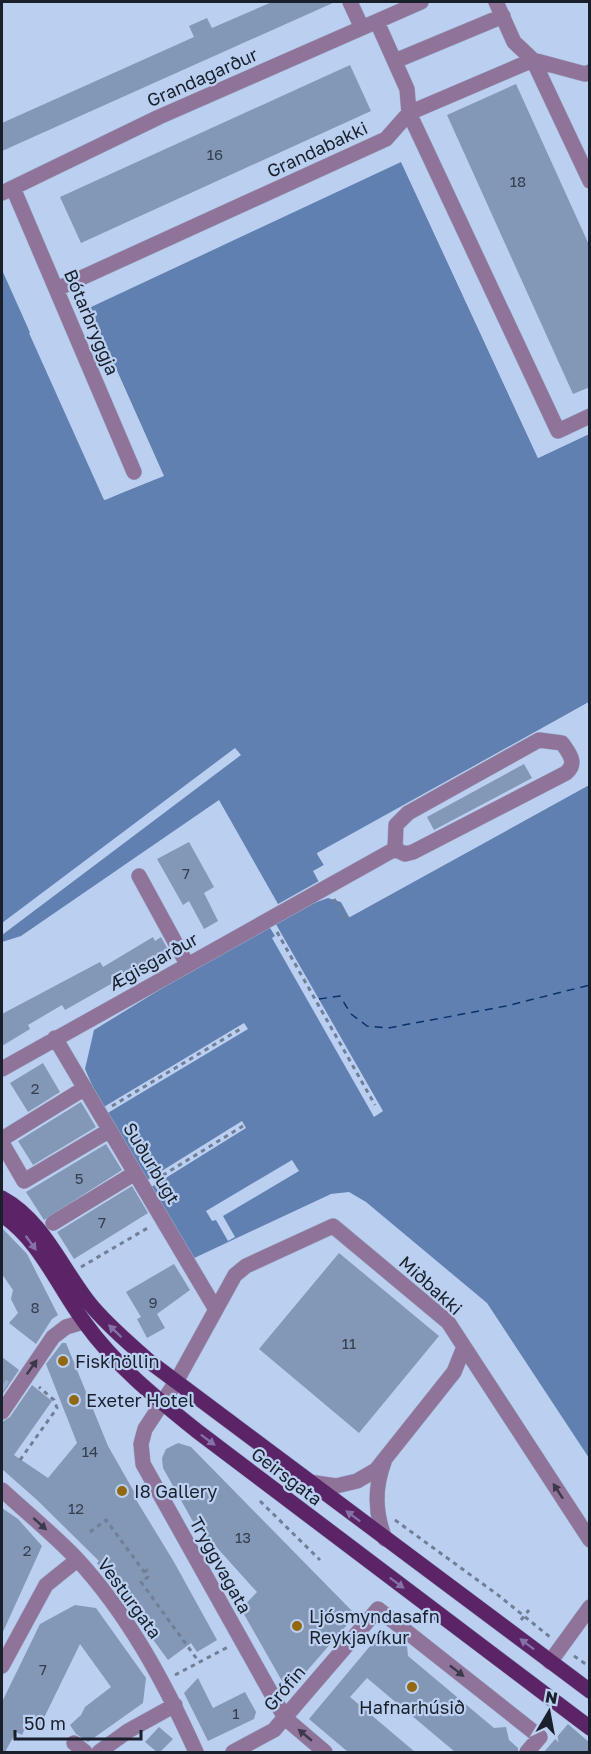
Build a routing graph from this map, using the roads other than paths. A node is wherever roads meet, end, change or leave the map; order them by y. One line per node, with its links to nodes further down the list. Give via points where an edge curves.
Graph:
1 (350, 2): 6 (street)
2 (421, 2): 5 (street, Grandagarður)
3 (496, 2): 4 (street)
4 (503, 16): 7 (street, via 514,42); 8 (street)
5 (377, 22): 6 (street, Grandagarður); 8 (street)
6 (362, 28): 12 (street, Grandagarður, via 159,117)
7 (533, 60): 9 (street); 10 (street, Grandabakki); 11 (street)
8 (395, 61): 10 (street, via 407,89)
9 (590, 72)
10 (409, 113): 13 (street, Grandabakki, via 386,139); 14 (street, via 558,431)
11 (590, 181)
12 (7, 190): 13 (street, Bótarbryggja)
13 (57, 289): 15 (street, Bótarbryggja)
14 (590, 416)
15 (134, 472)
16 (395, 849): 16 (street, via 405,854 413,852 566,773 572,756 562,742 538,740 408,813 396,825); 18 (street, Ægisgarður)
17 (139, 876): 18 (street)
18 (187, 964): 19 (street, Ægisgarður)
19 (55, 1038): 20 (street, Ægisgarður); 21 (street, Suðurbugt)
20 (2, 1069)
21 (85, 1088): 22 (street, Suðurbugt); 23 (street)
22 (110, 1130): 25 (street, via 24,1181); 26 (street, Suðurbugt)
23 (2, 1141): 25 (street)
24 (2, 1166): 25 (street)
25 (19, 1172)
26 (135, 1173): 29 (street); 30 (street, Suðurbugt)
27 (2, 1198): 33 (main road, Geirsgata, one-way to 27, via 112,1329 24,1213)
28 (2, 1215): 31 (main road, Geirsgata, one-way to 31, via 25,1235)
29 (53, 1223)
30 (215, 1308): 32 (street, Miðbakki, via 226,1287 246,1266 333,1226 448,1322); 33 (street, Tryggvagata)
31 (83, 1322): 34 (main road, Geirsgata, via 107,1351); 35 (street, one-way to 31, via 9,1391 26,1377 53,1337 66,1327)
32 (464, 1347): 36 (street, via 454,1372); 40 (street, Miðbakki, one-way to 32)
33 (176, 1382): 34 (street, Tryggvagata); 37 (main road, Geirsgata)
34 (162, 1403): 47 (street, Tryggvagata, via 142,1435 143,1464); 48 (main road, Geirsgata, one-way to 48)
35 (2, 1412)
36 (384, 1462): 37 (street, via 367,1477 346,1484 326,1486); 39 (street, via 376,1507)
37 (306, 1481): 39 (main road, Geirsgata, one-way to 37)
38 (2, 1490): 41 (street, Vesturgata, one-way to 41)
39 (385, 1539): 44 (main road, Geirsgata, one-way to 39)
40 (590, 1540)
41 (77, 1560): 43 (street, via 46,1585); 46 (street, Vesturgata, via 153,1663)
42 (590, 1607): 44 (street)
43 (2, 1662)
44 (550, 1662): 45 (main road, Geirsgata)
45 (590, 1691)
46 (175, 1705): 49 (street); 50 (street, Vesturgata)
47 (285, 1718): 51 (street, Grófin, via 268,1734); 52 (street, Tryggvagata, one-way to 47); 53 (street, Grófin, one-way to 53, via 378,1609 540,1737)
48 (590, 1728)
49 (99, 1752)
50 (196, 1752)
51 (233, 1752)
52 (325, 1752)
53 (527, 1752)

